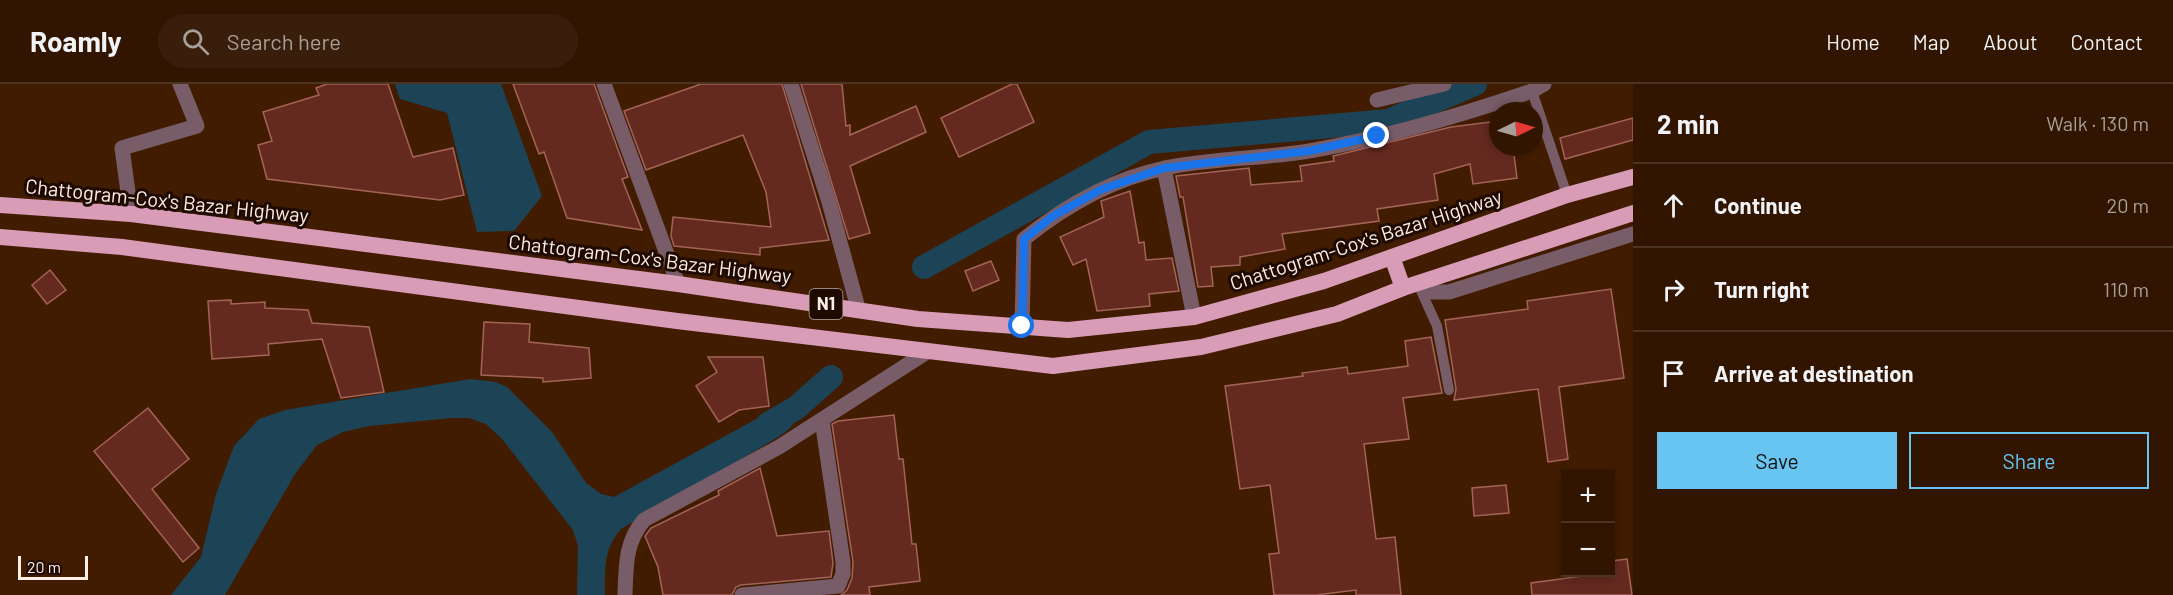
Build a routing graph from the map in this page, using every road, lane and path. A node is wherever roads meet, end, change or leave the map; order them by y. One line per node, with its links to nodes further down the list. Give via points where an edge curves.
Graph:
1 (180, 84): 12 (street, via 197,126 122,148)
2 (604, 84): 16 (street)
3 (791, 84): 18 (street)
4 (1444, 84): 6 (street)
5 (1538, 87): 7 (street, via 1433,124 1309,151); 9 (lane)
6 (1377, 100)
7 (1164, 168): 19 (street); 20 (street, via 1100,190 1053,216 1024,239)
8 (1630, 175): 9 (highway, Chattogram-Cox's Bazar Highway / N1)
9 (1567, 195): 15 (highway, Chattogram-Cox's Bazar Highway / N1)
10 (0, 204): 12 (highway, Chattogram-Cox's Bazar Highway / N1)
11 (1633, 213): 17 (highway, N1)
12 (132, 214): 16 (highway, Chattogram-Cox's Bazar Highway / N1)
13 (1633, 234): 17 (street, via 1449,292 1433,292)
14 (0, 237): 21 (highway, N1, via 122,247)
15 (1392, 257): 17 (highway); 19 (highway, Chattogram-Cox's Bazar Highway / N1, via 1324,281)
16 (678, 284): 18 (highway, Chattogram-Cox's Bazar Highway / N1)
17 (1416, 285): 21 (highway, N1, via 1337,314 1201,347 1053,366); 22 (lane, via 1437,326)
18 (858, 308): 20 (highway, Chattogram-Cox's Bazar Highway / N1, via 918,319)
19 (1194, 317): 20 (highway, Chattogram-Cox's Bazar Highway / N1, via 1068,330)
20 (1022, 326)
21 (927, 352): 23 (street)
22 (1449, 390)
23 (822, 420): 24 (street, via 644,520 633,534); 25 (street, via 843,561 838,586)
24 (625, 595)
25 (741, 595)

